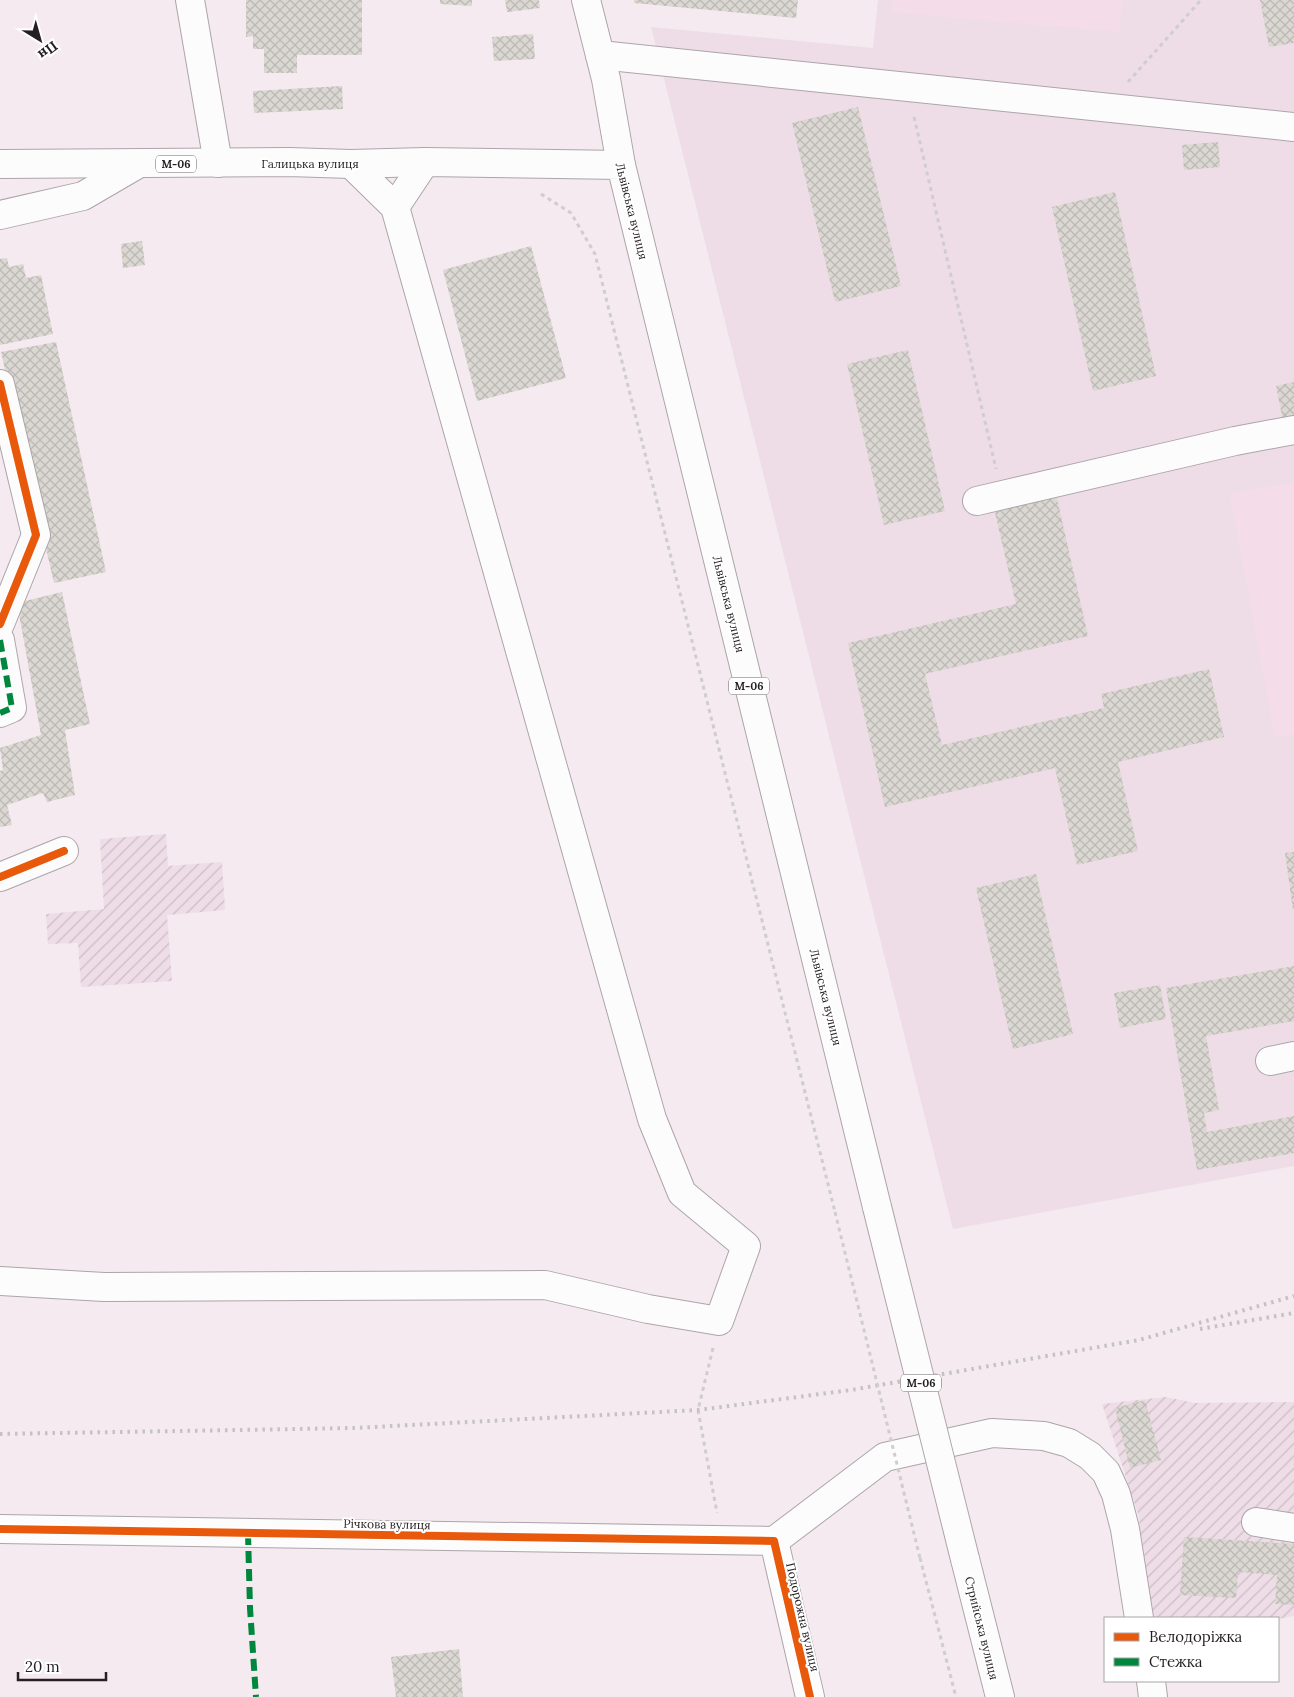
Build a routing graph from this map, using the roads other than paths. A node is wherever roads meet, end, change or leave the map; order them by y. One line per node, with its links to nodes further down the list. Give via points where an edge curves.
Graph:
1 (190, 0): 6 (main road)
2 (586, 0): 3 (main road, Львівська вулиця)
3 (600, 55): 4 (main road); 10 (main road, Львівська вулиця)
4 (1294, 127)
5 (425, 162): 9 (main road, Галицька вулиця / М-06); 10 (main road, Галицька вулиця / М-06); 11 (main road)
6 (218, 163): 8 (main road, Галицька вулиця / М-06); 9 (main road, Галицька вулиця / М-06)
7 (0, 164): 8 (main road, Галицька вулиця / М-06)
8 (138, 164): 12 (main road, via 83,196)
9 (351, 164): 11 (main road)
10 (621, 165): 26 (main road, Львівська вулиця / М-06, bridge)
11 (395, 207): 21 (main road, via 652,1119 682,1194 746,1246 720,1320 648,1309 545,1285 104,1287)
12 (0, 215)
13 (0, 384): 16 (main road, via 36,535)
14 (1294, 430): 15 (main road, via 1235,440)
15 (989, 498)
16 (0, 624)
17 (0, 640): 18 (main road, via 12,708)
18 (0, 713)
19 (64, 851): 20 (main road)
20 (0, 877)
21 (0, 1281)
22 (1256, 1522): 23 (main road)
23 (1294, 1528)
24 (0, 1529): 25 (main road, Річкова вулиця)
25 (774, 1541): 27 (main road, via 884,1458 992,1433 1044,1436 1069,1443 1090,1456 1106,1472 1116,1494 1124,1529); 29 (main road, Подорожна вулиця)
26 (965, 1559): 30 (main road, Стрийська вулиця / М-06)
27 (1139, 1617)
28 (1150, 1682): 31 (main road)
29 (810, 1697)
30 (1000, 1697)
31 (1153, 1697)

